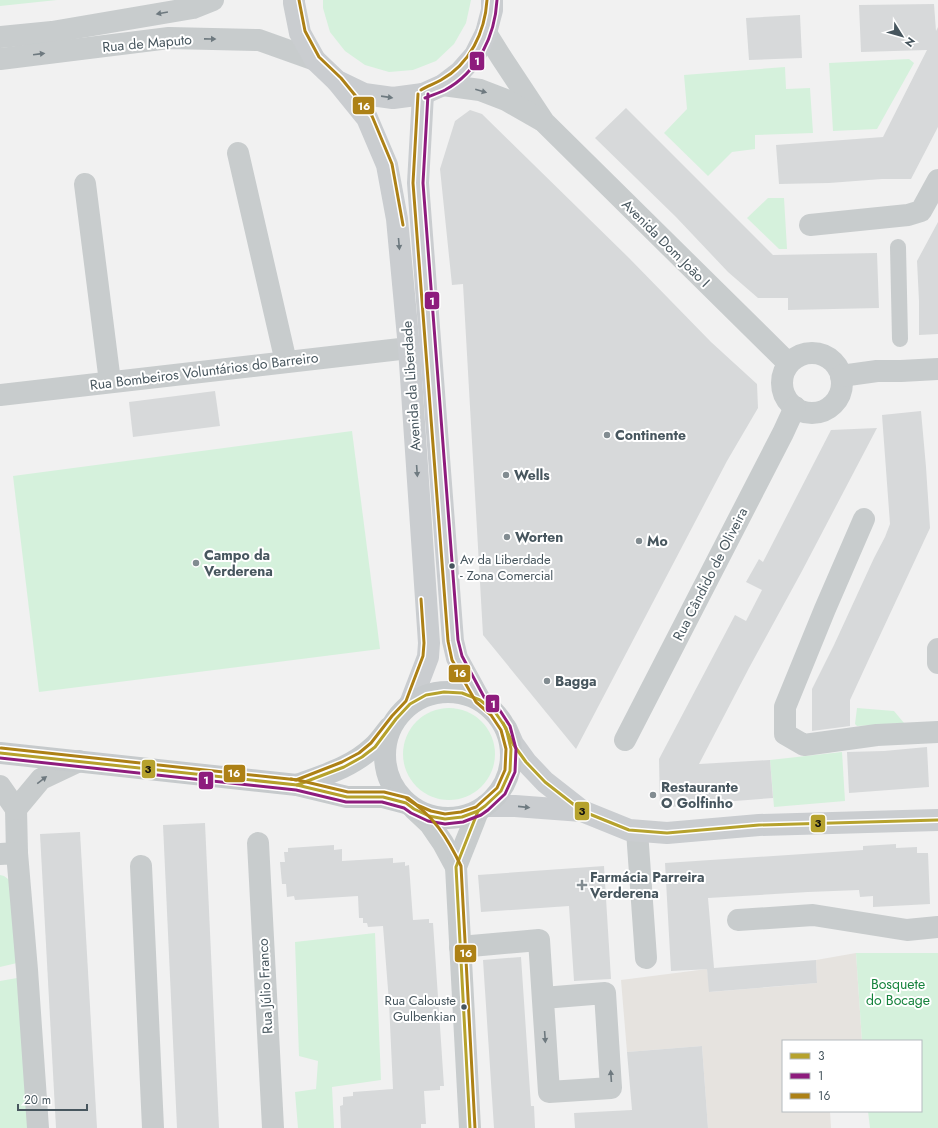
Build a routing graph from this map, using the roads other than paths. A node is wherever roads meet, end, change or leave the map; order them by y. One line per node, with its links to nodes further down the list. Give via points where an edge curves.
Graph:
1 (213, 0): 5 (street, Rua de Maputo, one-way to 5, via 193,8 52,32)
2 (294, 0): 7 (main road, via 300,33)
3 (492, 0): 4 (main road)
4 (486, 33): 9 (main road, via 475,55 460,72); 11 (street, Avenida Dom João I)
5 (0, 37)
6 (0, 59): 7 (street, Rua de Maputo, one-way to 7, via 169,38 259,40)
7 (315, 60): 8 (main road)
8 (337, 81): 10 (main road, one-way to 10, via 364,94 393,98); 18 (main road, Avenida da Liberdade, one-way to 18, via 367,118 387,165 397,219)
9 (443, 85): 10 (main road); 11 (street, Avenida Dom João I, one-way to 11, via 480,90 506,100)
10 (423, 94): 29 (main road, Avenida da Liberdade, via 418,183 453,641 457,658)
11 (544, 122): 20 (street, Avenida Dom João I)
12 (238, 154): 19 (street)
13 (938, 180): 15 (street, via 921,212)
14 (85, 184): 23 (street)
15 (810, 225)
16 (898, 247): 17 (street)
17 (900, 339)
18 (409, 348): 19 (street, Rua Bombeiros Voluntários do Barreiro); 30 (main road, Avenida da Liberdade, one-way to 30, via 429,643 428,657)
19 (286, 362): 23 (street, Rua Bombeiros Voluntários do Barreiro)
20 (788, 363): 22 (street, via 803,354 816,353 826,356 837,366); 25 (street, via 782,386 785,397)
21 (938, 369): 22 (street, via 877,371)
22 (842, 376): 25 (street, via 842,390 830,408 819,413 808,413)
23 (110, 382): 24 (street, Rua Bombeiros Voluntários do Barreiro)
24 (0, 395)
25 (795, 407): 33 (street, Rua Cândido de Oliveira)
26 (864, 520): 32 (street, via 785,707 785,734 804,745 877,735)
27 (938, 649): 28 (street)
28 (938, 663)
29 (480, 700): 30 (main road, via 462,693 444,692 426,695); 31 (main road, via 495,712)
30 (403, 712): 36 (main road, via 375,747 362,757 344,767); 38 (main road, via 387,738 384,756 387,773 395,790)
31 (506, 728): 40 (main road, via 511,749 510,771 501,791); 41 (main road, via 513,744 526,762 545,782)
32 (938, 732)
33 (625, 740)
34 (0, 753): 35 (main road)
35 (79, 761): 36 (main road); 39 (street, one-way to 35, via 41,779)
36 (297, 785): 38 (main road, via 347,797 383,797)
37 (0, 786): 39 (street)
38 (410, 806): 40 (main road, via 429,816 445,819 462,817); 47 (street, via 430,824)
39 (16, 809): 45 (street)
40 (481, 809): 41 (main road, one-way to 41, via 515,806); 47 (street)
41 (582, 811): 43 (main road)
42 (938, 820): 43 (main road, via 759,825 667,833)
43 (637, 831): 51 (street)
44 (258, 844): 55 (street, Rua Júlio Franco)
45 (8, 854): 53 (street, via 28,978)
46 (141, 866): 54 (street)
47 (456, 867): 50 (street)
48 (738, 920): 49 (street, via 813,916 907,930)
49 (938, 927)
50 (460, 947): 52 (street, via 539,940); 56 (street)
51 (646, 958)
52 (543, 998): 52 (street, one-way to 52, via 549,1092 611,1088 605,993)
53 (38, 1128)
54 (153, 1128)
55 (273, 1128)
56 (470, 1128)

